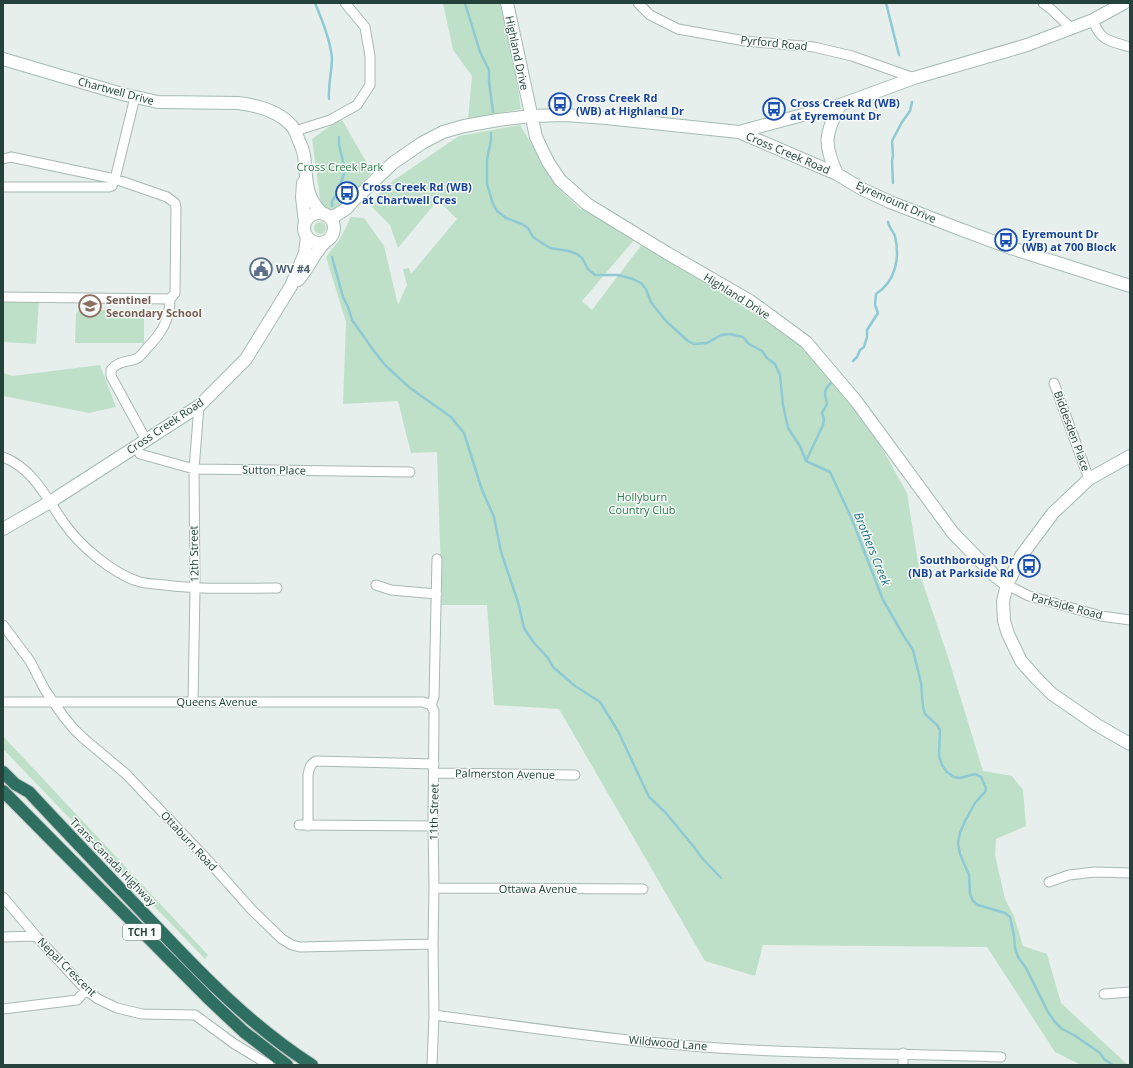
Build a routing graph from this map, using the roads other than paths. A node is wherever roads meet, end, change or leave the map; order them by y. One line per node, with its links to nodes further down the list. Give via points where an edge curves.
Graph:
1 (345, 3): 14 (street, via 365,27 370,56 370,85 356,105 330,120)
2 (507, 3): 13 (street, Highland Drive)
3 (638, 3): 10 (street, Pyrford Road, via 650,15 678,29 745,41 814,48 852,56)
4 (1043, 3): 7 (street)
5 (1124, 3): 6 (street)
6 (1093, 20): 7 (street); 8 (street, via 1102,37)
7 (1072, 29): 10 (street)
8 (1130, 47)
9 (3, 59): 11 (street, Chartwell Drive)
10 (914, 78): 12 (street)
11 (135, 97): 14 (street, Chartwell Drive, via 158,102 250,104 283,118); 19 (street)
12 (840, 105): 15 (street, Cross Creek Road); 18 (street, via 831,123 827,141)
13 (531, 116): 15 (street, Cross Creek Road, via 582,116); 21 (street, Cross Creek Road, via 464,126 443,132 393,163); 44 (street, Highland Drive, via 536,137 548,162 560,180 587,204 750,301 806,342 856,401 953,532)
14 (295, 131): 17 (street, via 304,154)
15 (739, 132): 18 (street, Cross Creek Road)
16 (3, 159): 19 (street, via 11,157)
17 (305, 168): 22 (street, via 312,203); 23 (street, via 302,196)
18 (837, 174): 28 (street, Eyremount Drive, via 862,189 957,228)
19 (115, 179): 20 (street, via 109,187); 30 (street, via 167,197 175,203 176,293)
20 (3, 187)
21 (347, 208): 22 (street, Cross Creek Road, via 335,216); 24 (street, Cross Creek Road, via 342,222)
22 (326, 214): 23 (street, via 311,215); 24 (street, via 333,221)
23 (305, 222): 25 (street)
24 (334, 231): 26 (street)
25 (307, 236): 26 (street, via 315,242); 27 (street, Cross Creek Road, via 305,253)
26 (325, 242): 27 (street, Cross Creek Road)
27 (291, 286): 32 (street, Cross Creek Road, via 246,359)
28 (1130, 286)
29 (3, 296): 30 (street)
30 (170, 299): 33 (street, via 168,319 154,342 137,358 117,364 111,370 111,376)
31 (1054, 382): 39 (street, Biddesden Place)
32 (199, 406): 33 (street, Cross Creek Road); 37 (street, 12th Street)
33 (146, 440): 40 (street, Cross Creek Road)
34 (140, 454): 37 (street, Sutton Place)
35 (1130, 456): 39 (street)
36 (3, 457): 40 (street, via 24,469)
37 (194, 469): 38 (street, Sutton Place); 45 (street, 12th Street)
38 (410, 472)
39 (1089, 479): 44 (street, via 1053,513 1021,556)
40 (50, 502): 41 (street, Cross Creek Road); 45 (street, via 86,548 112,569 140,582)
41 (3, 529)
42 (437, 559): 47 (street, 11th Street)
43 (376, 585): 47 (street, via 391,590)
44 (1007, 585): 48 (street, Parkside Road, via 1029,596 1101,616); 54 (street, via 1003,601 1004,621 1021,661 1052,694)
45 (195, 588): 46 (street); 51 (street, 12th Street)
46 (277, 588)
47 (437, 594): 53 (street, 11th Street, via 434,697)
48 (1130, 620)
49 (3, 625): 52 (street, Ottaburn Road, via 30,661)
50 (3, 702): 52 (street, Queens Avenue)
51 (193, 702): 52 (street, Queens Avenue); 53 (street, Queens Avenue, via 423,702)
52 (54, 703): 71 (street, Ottaburn Road, via 73,728 126,774 282,940 300,947)
53 (431, 706): 56 (street, 11th Street, via 434,716)
54 (1130, 744)
55 (3, 764): 60 (highway)
56 (434, 768): 58 (street, Palmerston Avenue); 62 (street, 11th Street); 62 (street, Palmerston Avenue, via 312,763 308,775 304,825)
57 (3, 772): 60 (highway, Trans-Canada Highway / TCH 1, via 15,784)
58 (575, 775)
59 (3, 791): 63 (highway, TCH 1)
60 (29, 792): 81 (highway, Trans-Canada Highway / TCH 1, via 219,991 272,1037)
61 (3, 796): 63 (highway)
62 (433, 826): 66 (street, 11th Street)
63 (41, 828): 80 (highway, TCH 1, via 210,1000 244,1032)
64 (1130, 873): 65 (street, via 1069,875)
65 (1049, 882)
66 (434, 888): 67 (street, Ottawa Avenue); 71 (street, 11th Street)
67 (643, 889)
68 (3, 896): 69 (street, Nepal Crescent)
69 (36, 936): 70 (street); 72 (street, Nepal Crescent)
70 (3, 937)
71 (433, 944): 76 (street, 11th Street)
72 (86, 990): 75 (street, via 77,1000); 79 (street, Nepal Crescent, via 117,1008 142,1014 195,1015)
73 (1130, 992): 74 (street)
74 (1104, 994)
75 (3, 1009)
76 (434, 1015): 77 (street, Wildwood Lane, via 557,1032 686,1045 752,1050); 82 (street, 11th Street)
77 (903, 1053): 78 (street, Wildwood Lane); 83 (street)
78 (1000, 1057)
79 (269, 1065)
80 (287, 1065)
81 (312, 1065)
82 (432, 1065)
83 (903, 1065)

